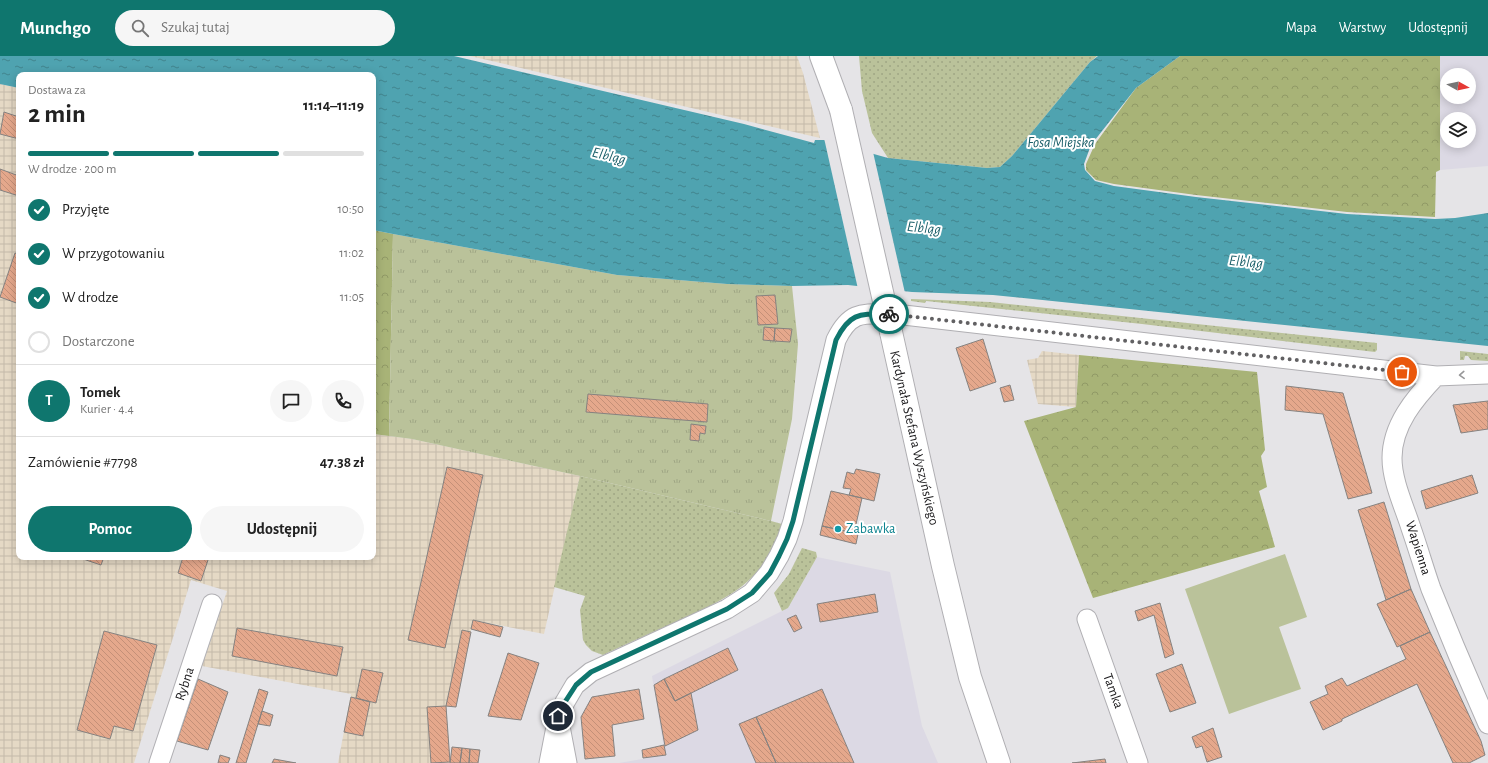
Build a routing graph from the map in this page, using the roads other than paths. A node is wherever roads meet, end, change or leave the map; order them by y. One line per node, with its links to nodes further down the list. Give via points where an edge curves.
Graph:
1 (821, 56): 3 (main road)
2 (833, 56): 3 (main road)
3 (841, 110): 4 (main road, Kardynała Stefana Wyszyńskiego, bridge)
4 (893, 323): 6 (street); 9 (street, via 862,314 847,321 841,329 836,340 793,521 785,545 770,573 752,593 727,609 591,672 576,685); 14 (main road, Kardynała Stefana Wyszyńskiego, via 943,566 969,669)
5 (1488, 374): 6 (street, one-way to 6)
6 (1436, 376): 10 (street, Wapienna, via 1405,414 1395,440 1392,457 1396,480 1431,588)
7 (212, 604): 11 (street, Rybna)
8 (1087, 619): 15 (street, Tamka)
9 (558, 716): 12 (street); 13 (street)
10 (1488, 724)
11 (159, 763)
12 (550, 763)
13 (566, 763)
14 (999, 763)
15 (1138, 763)

